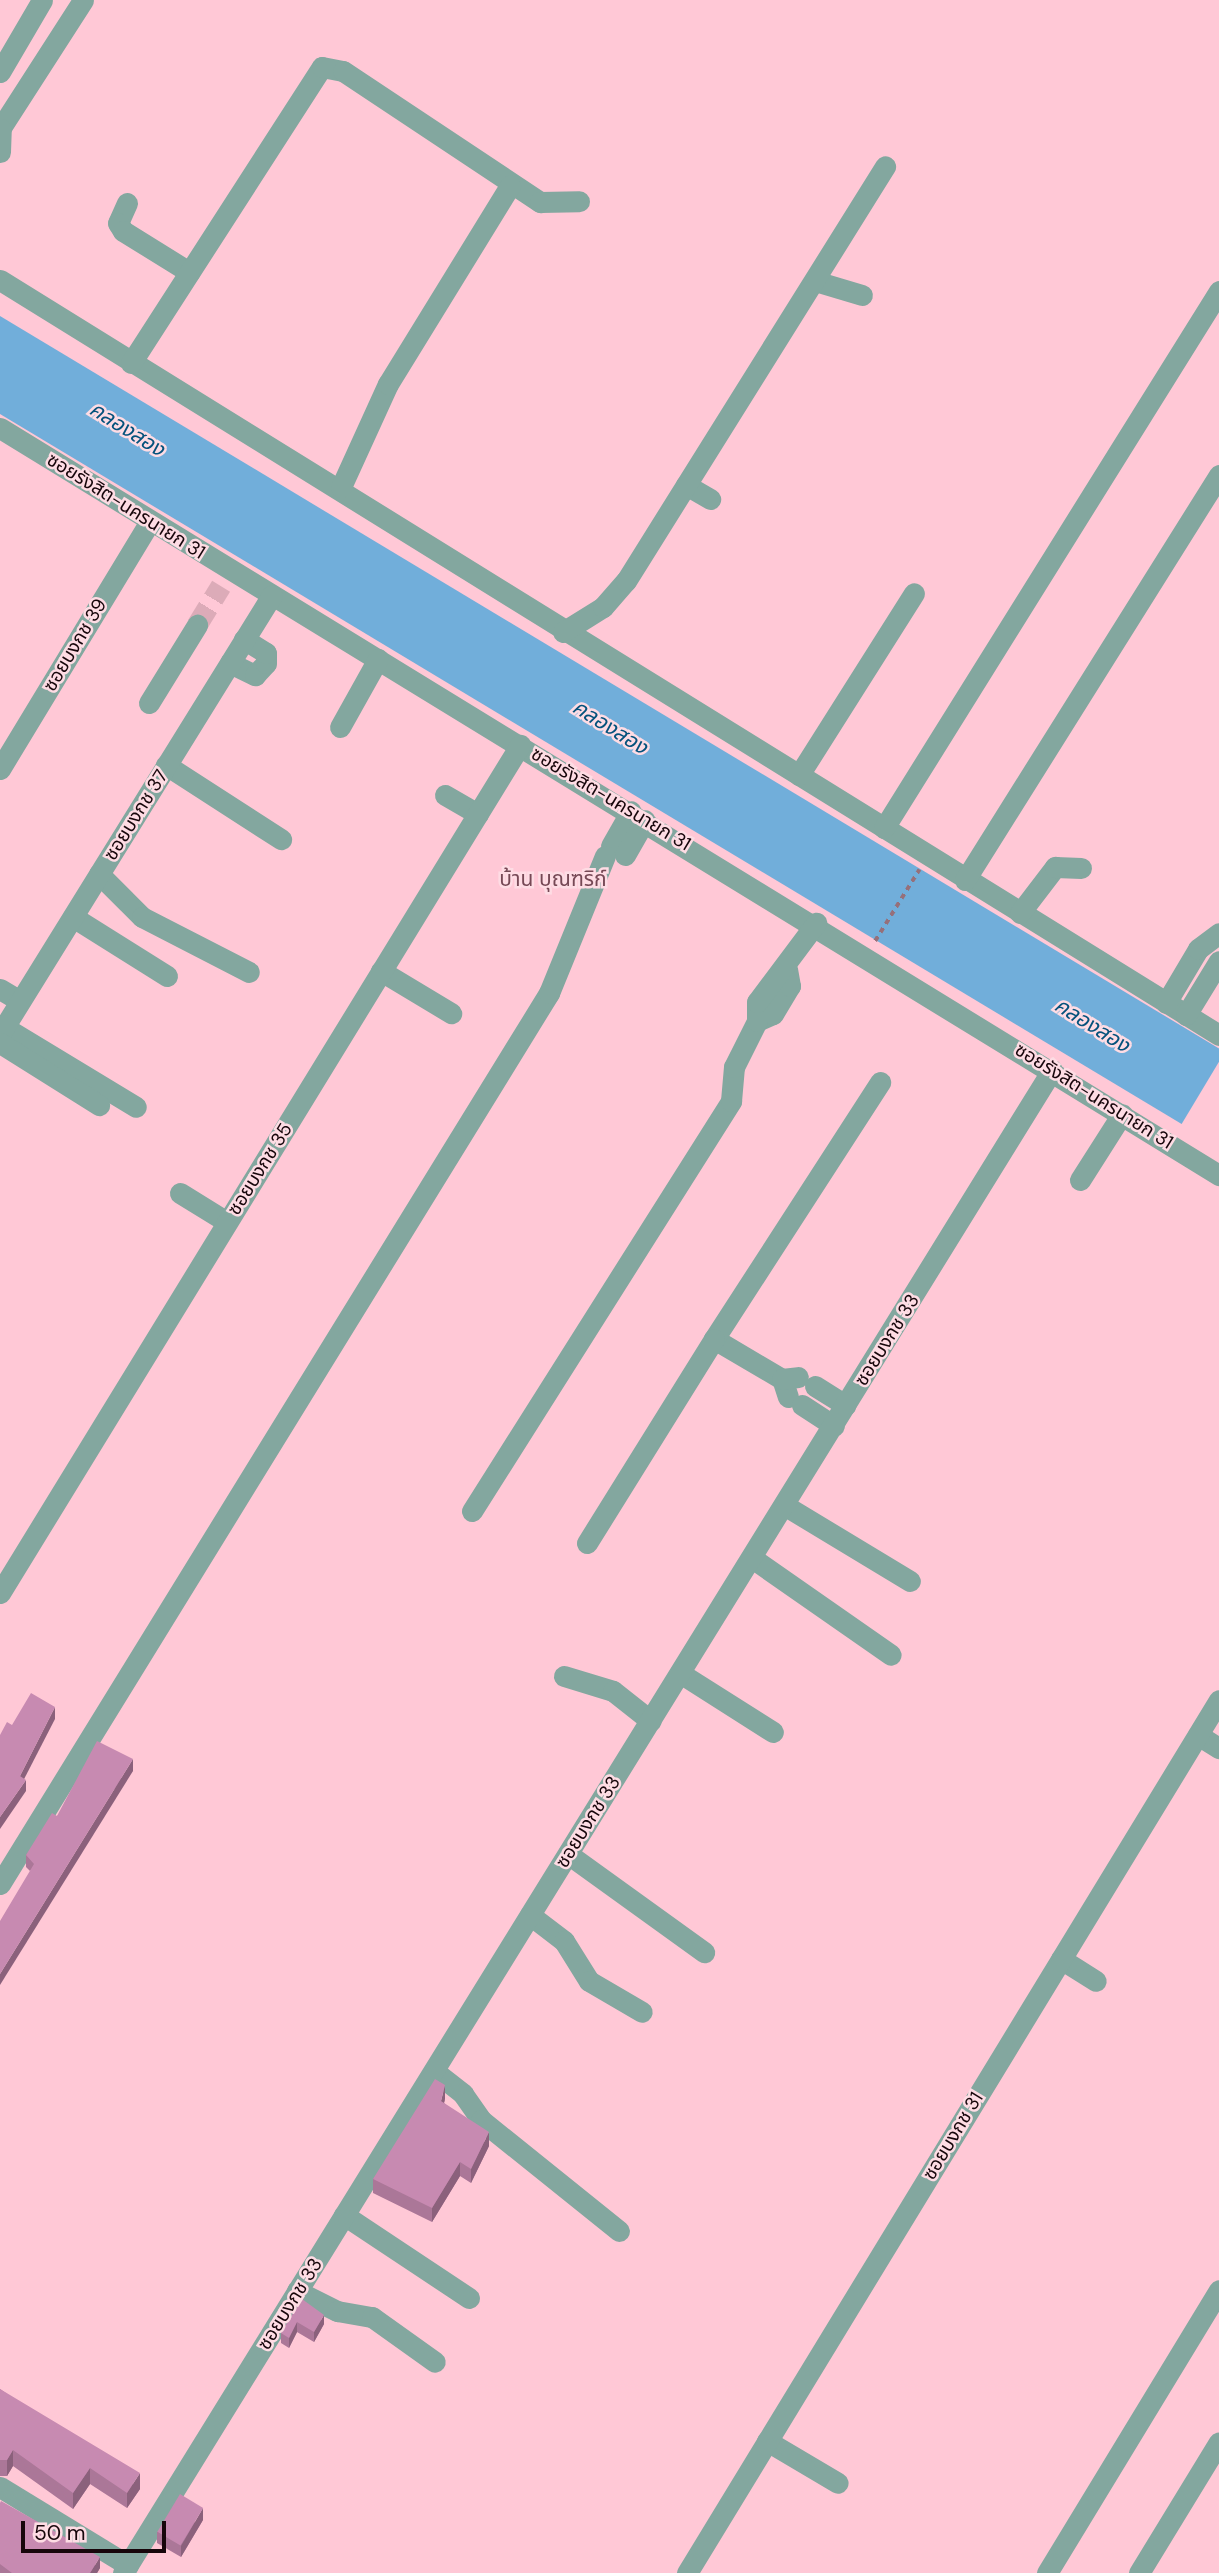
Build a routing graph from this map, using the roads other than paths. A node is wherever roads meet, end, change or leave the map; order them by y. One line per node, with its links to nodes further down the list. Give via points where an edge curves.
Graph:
1 (42, 0): 3 (street)
2 (83, 0): 4 (street)
3 (0, 72)
4 (1, 129): 5 (street)
5 (0, 152)
6 (885, 166): 12 (street)
7 (510, 186): 8 (street, via 548,204); 10 (street, via 343,71 322,67); 19 (street, via 388,384)
8 (579, 201)
9 (127, 203): 10 (street, via 118,223 123,231)
10 (189, 272): 15 (street)
11 (0, 280): 15 (street)
12 (815, 281): 14 (street); 18 (street)
13 (1219, 291): 38 (street)
14 (862, 295)
15 (131, 363): 19 (street)
16 (0, 428): 21 (street, ซอยรังสิต-นครนายก 31)
17 (1219, 475): 42 (street)
18 (686, 485): 20 (street); 25 (street, via 615,595)
19 (341, 487): 25 (street)
20 (709, 499)
21 (150, 521): 23 (street, ซอยรังสิต-นครนายก 31, via 226,579); 33 (street, ซอยบงกช 39)
22 (914, 593): 34 (street)
23 (272, 595): 26 (street, ซอยบงกช 37); 27 (street, ซอยรังสิต-นครนายก 31)
24 (197, 625): 29 (street)
25 (564, 632): 34 (street)
26 (244, 639): 28 (street, ซอยบงกช 37); 28 (street, via 266,653 266,663 255,675)
27 (378, 659): 30 (street); 31 (street, ซอยรังสิต-นครนายก 31)
28 (230, 663): 32 (street, ซอยบงกช 37)
29 (149, 703)
30 (340, 727)
31 (520, 745): 36 (street, ซอยบงกช 35); 37 (street, ซอยรังสิต-นครนายก 31)
32 (166, 765): 39 (street); 41 (street, ซอยบงกช 37)
33 (0, 769)
34 (799, 775): 38 (street)
35 (445, 794): 36 (street)
36 (478, 814): 49 (street, ซอยบงกช 35)
37 (638, 815): 45 (street, ซอยรังสิต-นครนายก 31); 87 (street, via 612,859 549,993)
38 (884, 828): 42 (street)
39 (281, 839)
40 (1081, 868): 43 (street, via 1055,867)
41 (99, 874): 44 (street, ซอยบงกช 37); 50 (street, via 142,916)
42 (965, 880): 43 (street)
43 (1020, 913): 54 (street)
44 (73, 917): 51 (street); 53 (street, ซอยบงกช 37)
45 (816, 923): 59 (street, ซอยรังสิต-นครนายก 31); 73 (street, via 787,969 764,989 757,1021 734,1067 730,1101)
46 (1219, 933): 47 (street); 54 (street, via 1198,949)
47 (1219, 945)
48 (1219, 961): 56 (street)
49 (381, 971): 55 (street); 67 (street, ซอยบงกช 35)
50 (249, 972)
51 (167, 976)
52 (0, 989): 53 (street)
53 (20, 1001): 57 (street, ซอยบงกช 37)
54 (1166, 1003): 56 (street)
55 (452, 1013)
56 (1186, 1015): 58 (street)
57 (1, 1035): 61 (street); 62 (street)
58 (1219, 1035)
59 (1052, 1070): 63 (street, ซอยรังสิต-นครนายก 31); 70 (street, ซอยบงกช 33)
60 (880, 1082): 68 (street)
61 (99, 1105)
62 (136, 1107)
63 (1122, 1114): 64 (street, ซอยรังสิต-นครนายก 31); 65 (street)
64 (1219, 1175)
65 (1080, 1180)
66 (180, 1193): 67 (street)
67 (227, 1222): 77 (street, ซอยบงกช 35)
68 (714, 1339): 69 (street); 74 (street)
69 (797, 1389): 70 (street); 71 (street)
70 (846, 1405): 71 (street, ซอยบงกช 33)
71 (834, 1426): 72 (street, ซอยบงกช 33)
72 (784, 1505): 75 (street, ซอยบงกช 33); 76 (street)
73 (472, 1511)
74 (587, 1543)
75 (752, 1558): 78 (street); 79 (street, ซอยบงกช 33)
76 (910, 1581)
77 (0, 1593)
78 (891, 1655)
79 (680, 1673): 82 (street, ซอยบงกช 33); 83 (street)
80 (564, 1676): 82 (street, via 613,1690)
81 (1219, 1700): 84 (street, ซอยบงกช 31)
82 (651, 1721): 86 (street, ซอยบงกช 33)
83 (773, 1732)
84 (1198, 1735): 85 (street); 90 (street, ซอยบงกช 31)
85 (1219, 1748)
86 (568, 1854): 88 (street, ซอยบงกช 33); 89 (street)
87 (0, 1884)
88 (530, 1915): 92 (street, via 564,1941 589,1981); 93 (street, ซอยบงกช 33)
89 (704, 1952)
90 (1061, 1959): 91 (street); 100 (street, ซอยบงกช 31)
91 (1096, 1981)
92 (642, 2012)
93 (434, 2071): 94 (street, ซอยบงกช 33); 95 (street, via 491,2129)
94 (344, 2216): 97 (street, ซอยบงกช 33); 98 (street)
95 (619, 2231)
96 (1219, 2290): 108 (street)
97 (297, 2291): 99 (street, via 337,2311 372,2317); 105 (street, ซอยบงกช 33)
98 (469, 2298)
99 (435, 2361)
100 (767, 2441): 103 (street); 107 (street, ซอยบงกช 31)
101 (1219, 2442): 102 (street)
102 (1211, 2473): 106 (street)
103 (838, 2483)
104 (0, 2487): 105 (street)
105 (125, 2569)
106 (1143, 2572)
107 (687, 2573)
108 (1047, 2573)

